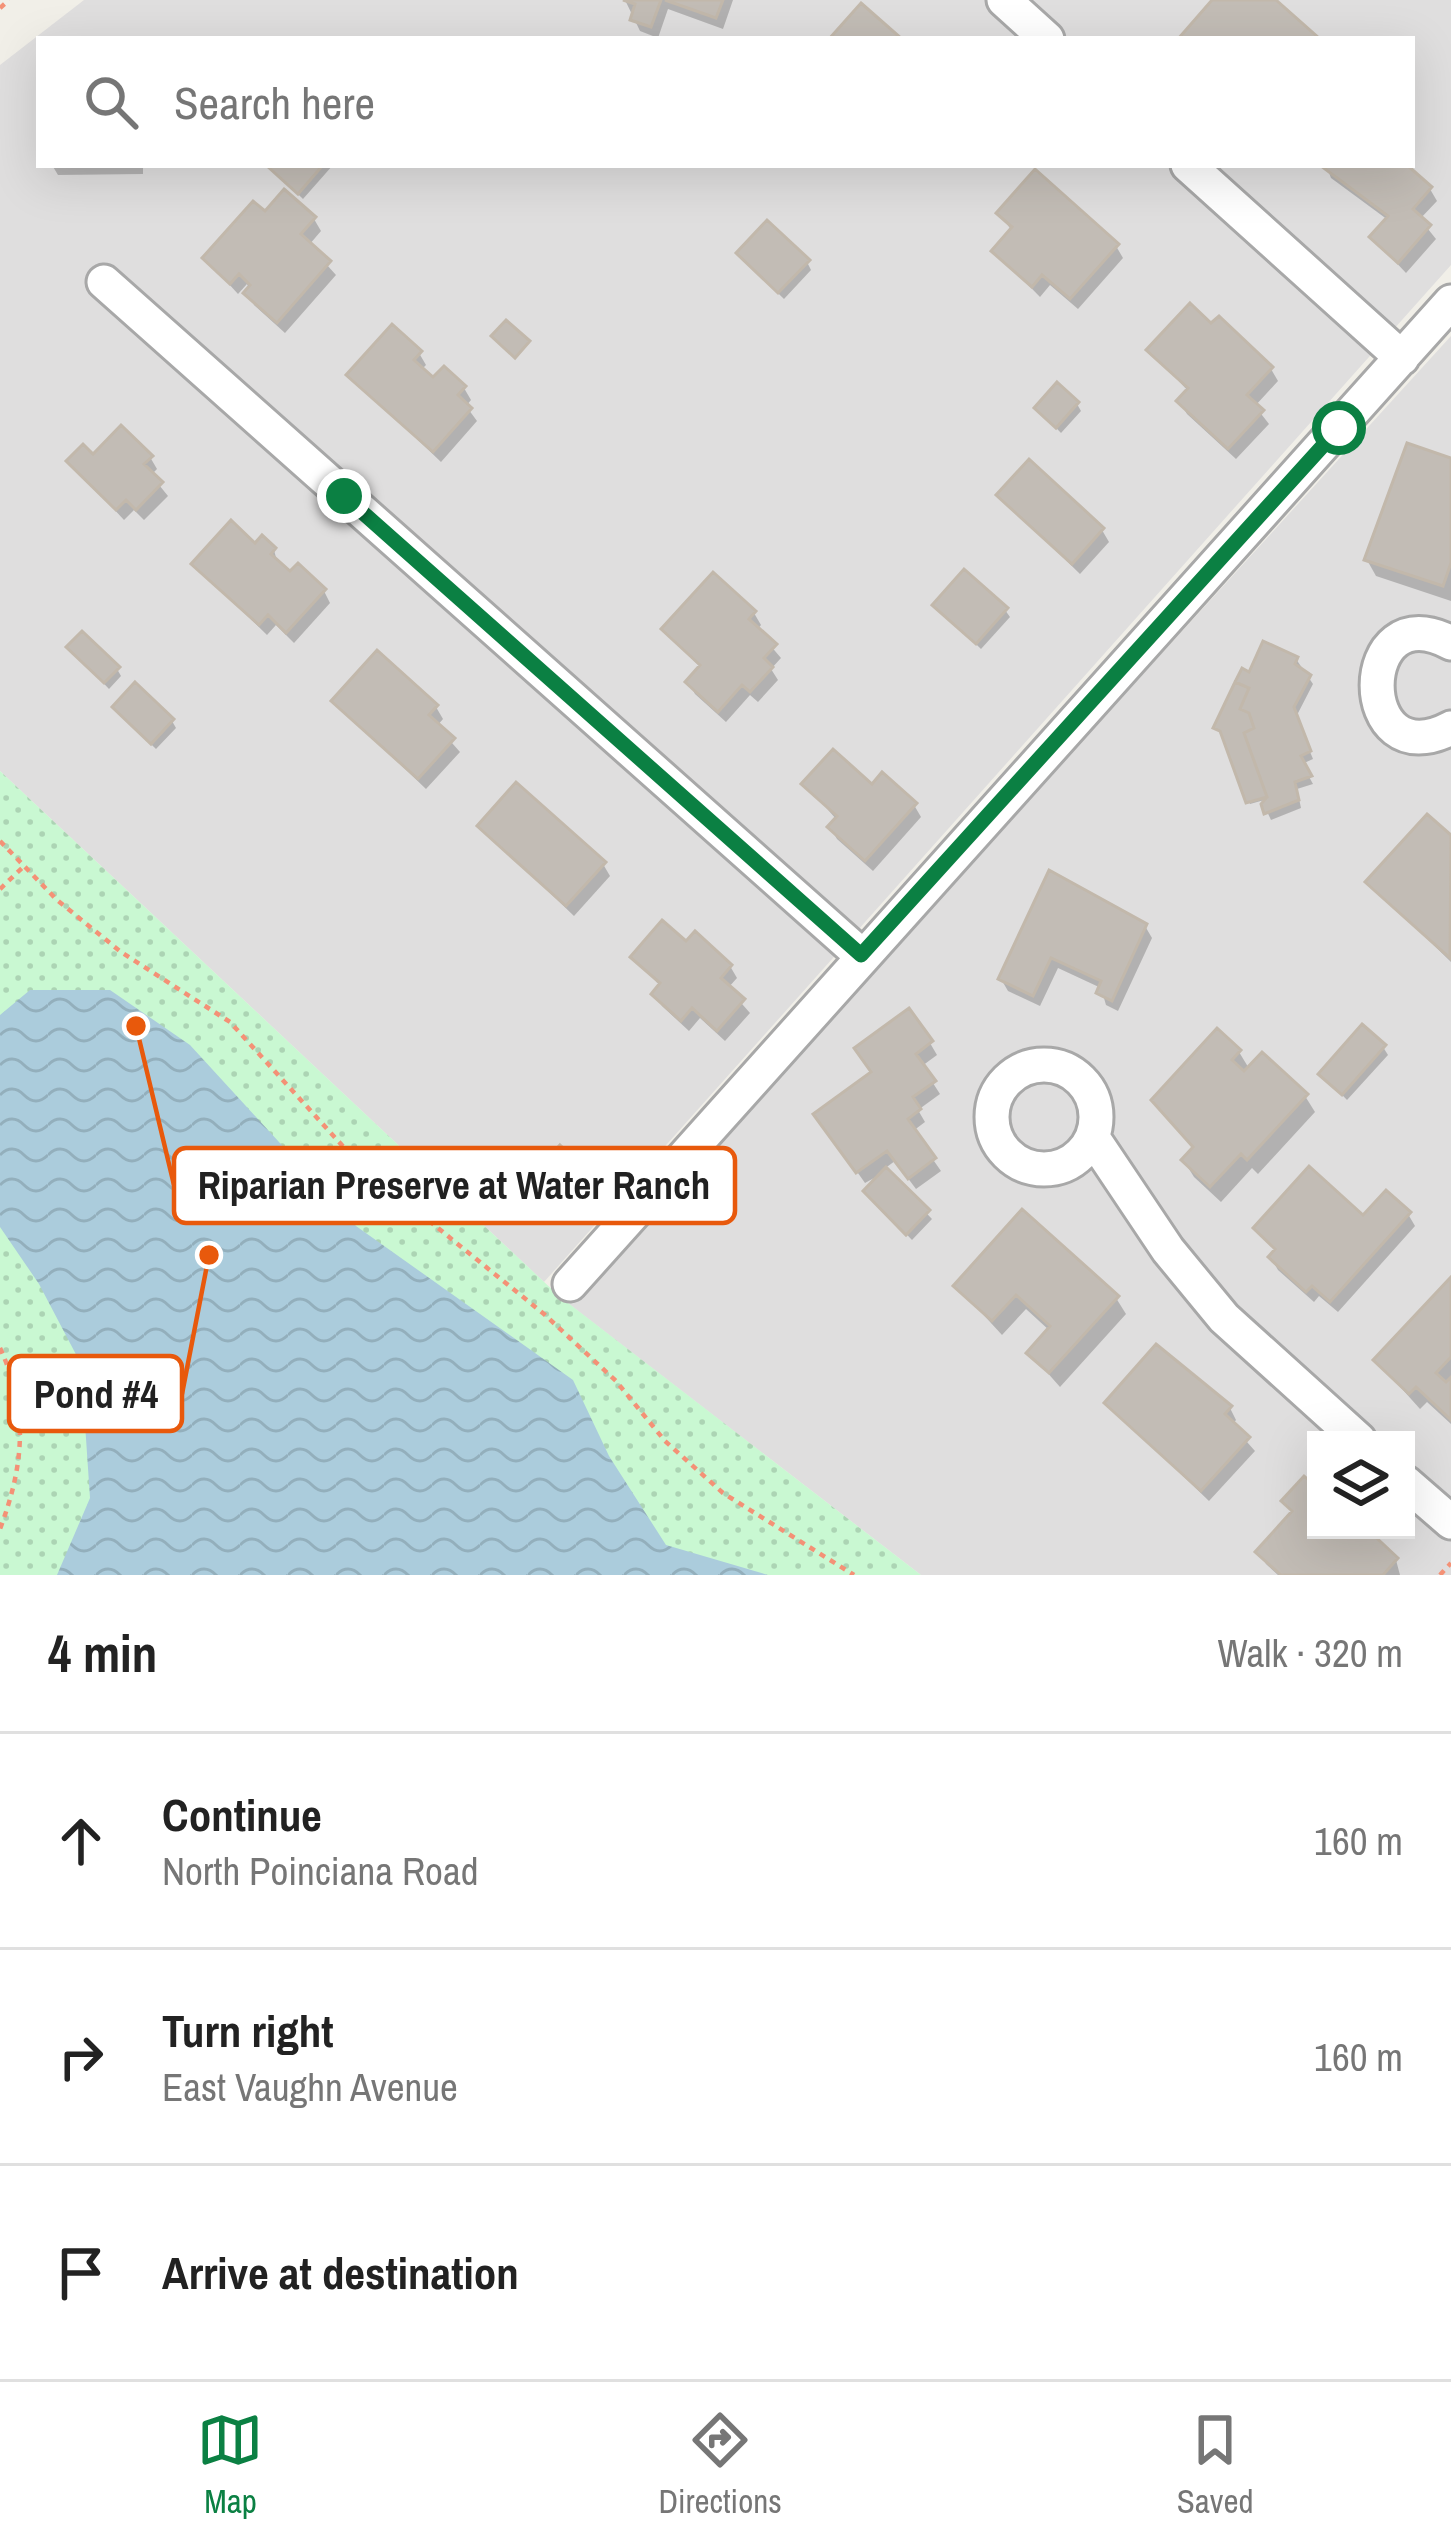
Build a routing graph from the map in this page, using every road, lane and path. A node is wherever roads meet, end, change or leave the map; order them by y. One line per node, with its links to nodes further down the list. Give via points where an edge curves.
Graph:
1 (9, 0): 3 (path)
2 (1004, 0): 4 (street)
3 (0, 8)
4 (1044, 36)
5 (1191, 168): 8 (street)
6 (104, 282): 14 (street)
7 (1451, 302): 8 (street)
8 (1402, 358): 14 (street)
9 (1451, 643): 10 (street, via 1408,638 1376,671 1385,718 1413,734)
10 (1446, 736)
11 (0, 841): 12 (path)
12 (23, 867): 13 (path); 23 (path, via 121,952 230,1022 359,1164 544,1314 707,1480)
13 (0, 889)
14 (861, 955): 16 (street)
15 (1093, 1138): 18 (street, via 1224,1318)
16 (570, 1284)
17 (0, 1348): 21 (path, via 22,1418 22,1457)
18 (1349, 1431)
19 (1415, 1489): 20 (street)
20 (1447, 1511)
21 (0, 1528)
22 (1451, 1563): 24 (path)
23 (854, 1575)
24 (1441, 1575)

